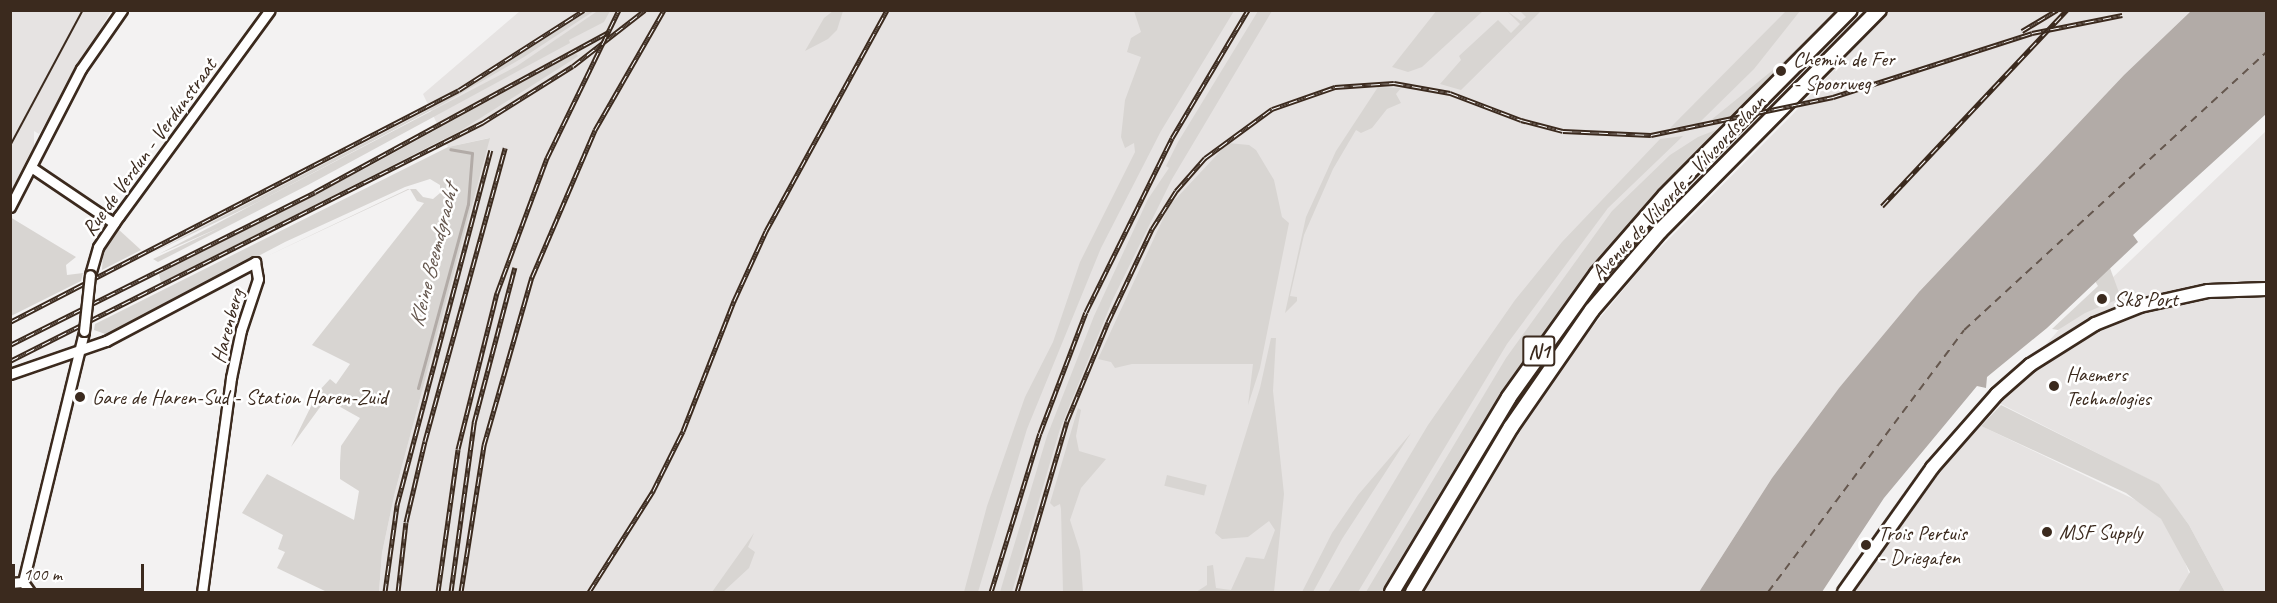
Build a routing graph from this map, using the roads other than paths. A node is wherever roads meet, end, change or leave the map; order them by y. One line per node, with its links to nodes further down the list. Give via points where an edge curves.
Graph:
1 (122, 10): 5 (street, via 81,69)
2 (270, 10): 7 (street, Rue de Verdun - Verdunstraat)
3 (1850, 10): 15 (main road, Avenue de Vilvorde - Vilvoordselaan / N1, via 1665,196 1596,274 1504,403)
4 (1879, 10): 16 (main road, Avenue de Vilvorde - Vilvoordselaan / N1, via 1684,206 1608,290 1534,390)
5 (31, 166): 6 (street); 7 (street)
6 (10, 207)
7 (114, 223): 9 (street, Rue de Verdun - Verdunstraat, bridge, via 94,256)
8 (2266, 289): 17 (main road, via 2208,291 2140,306 2095,324 2030,365 1997,394 1932,468)
9 (81, 349): 10 (street); 11 (street, Rue de Verdun - Verdunstraat); 14 (street, Harenberg, via 106,341 255,262 258,279 231,378)
10 (10, 374)
11 (23, 582): 12 (street); 13 (street)
12 (10, 583)
13 (30, 592)
14 (202, 592)
15 (1392, 592)
16 (1413, 592)
17 (1844, 592)

